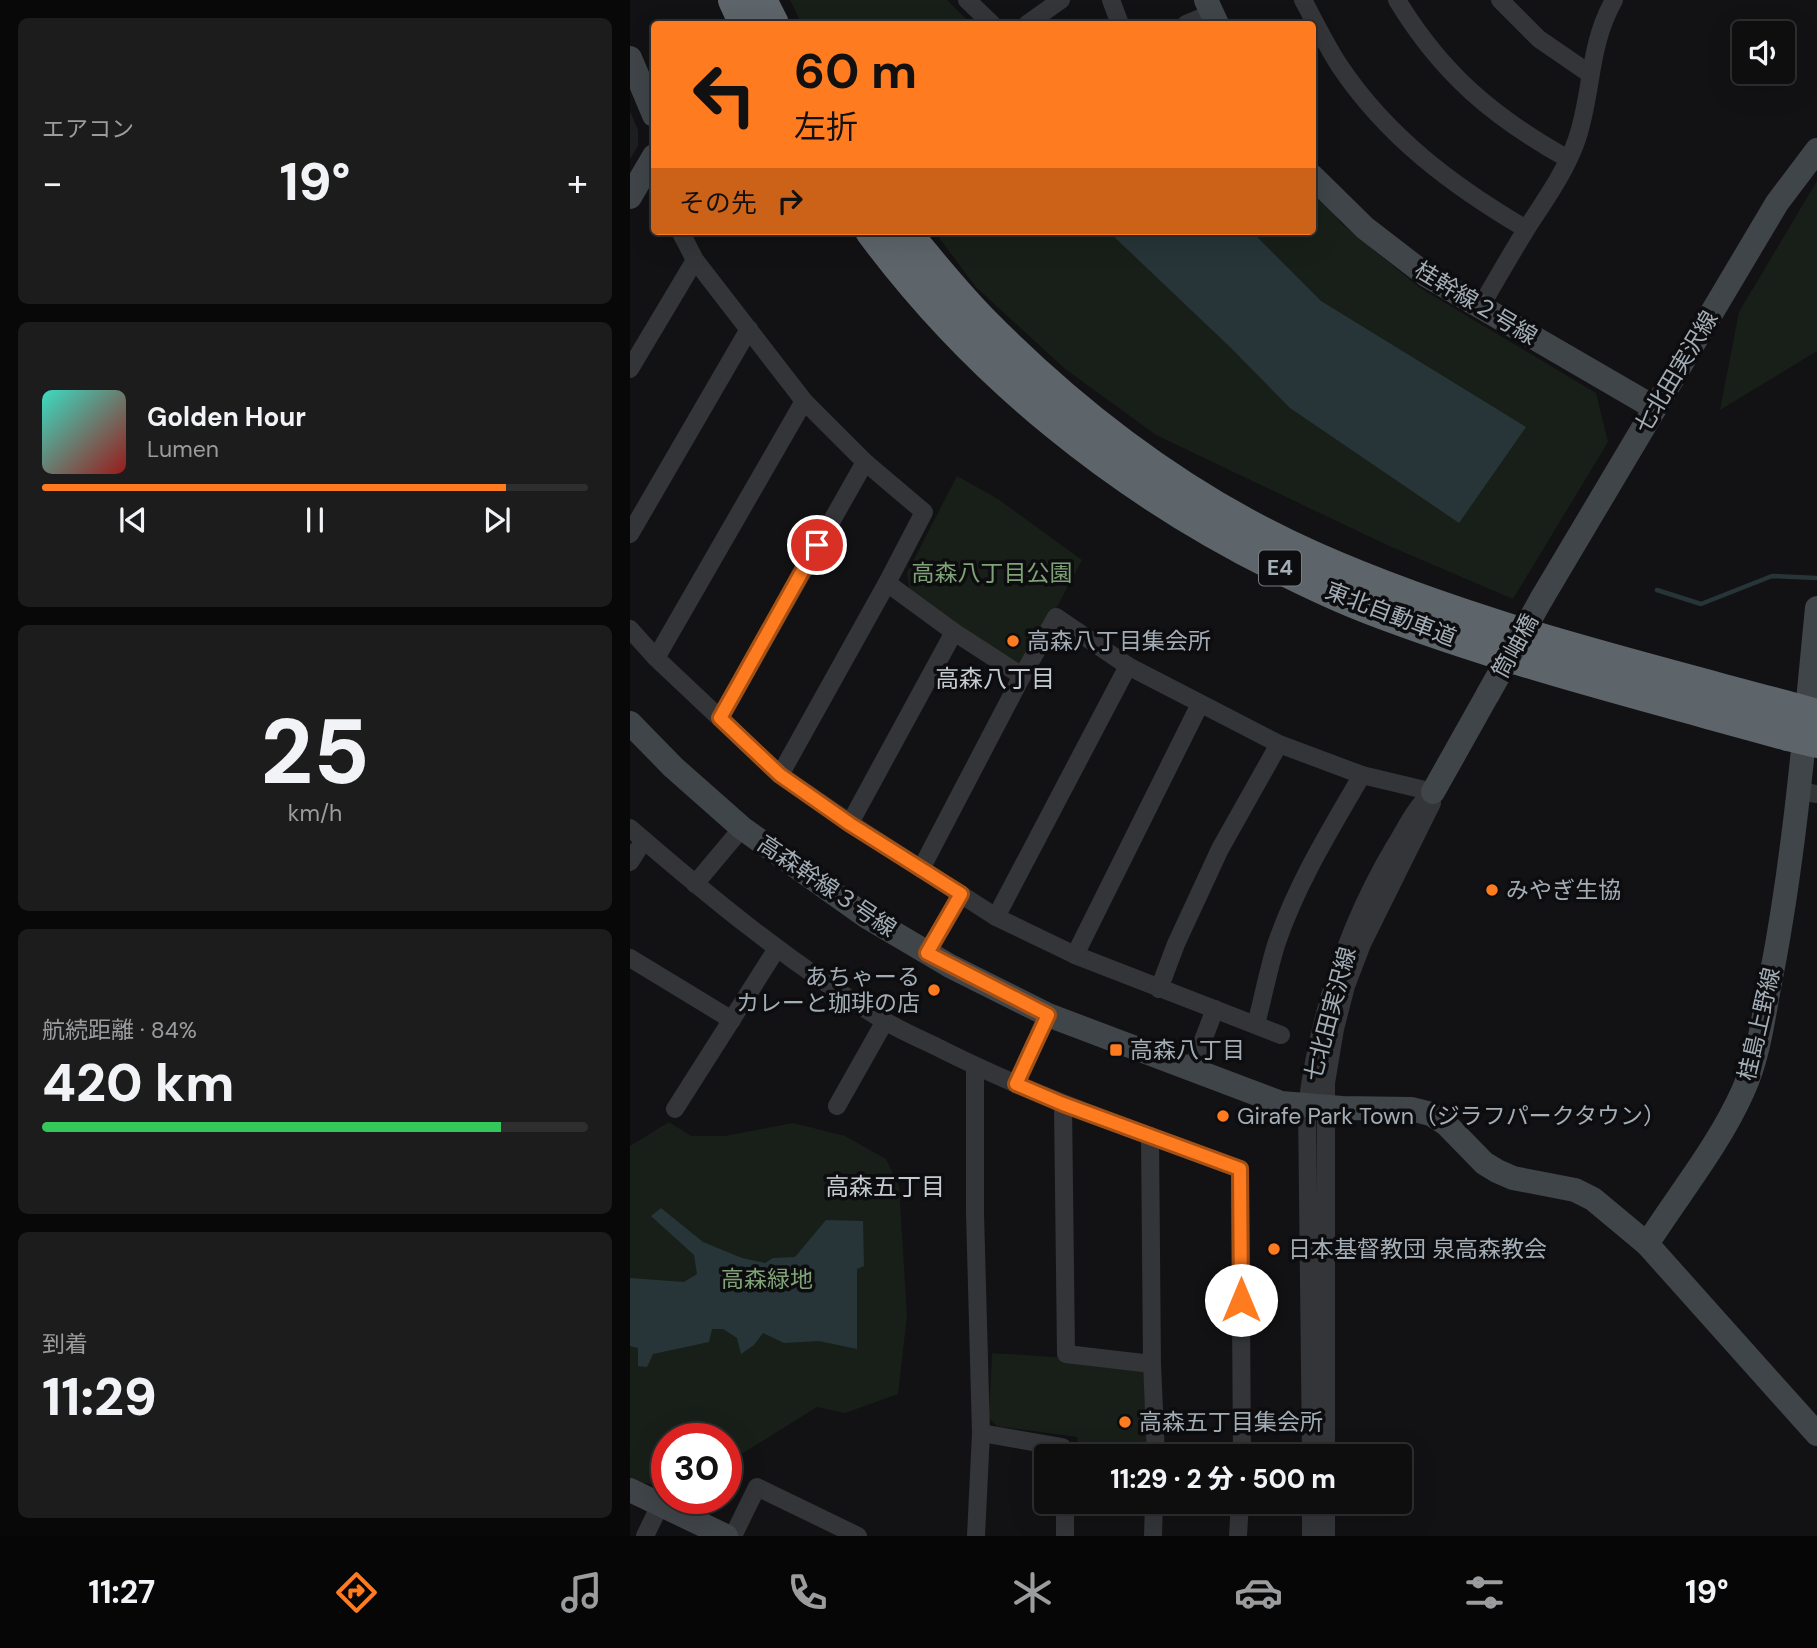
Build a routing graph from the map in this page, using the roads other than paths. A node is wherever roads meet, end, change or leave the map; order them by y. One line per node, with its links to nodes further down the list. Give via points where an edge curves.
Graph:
1 (734, 0): 11 (highway)
2 (761, 0): 12 (highway)
3 (967, 0): 13 (street)
4 (1061, 0): 14 (street)
5 (1111, 0): 15 (street)
6 (1303, 0): 17 (street)
7 (1397, 0): 23 (street, via 1465,88)
8 (1500, 0): 20 (street, via 1539,38)
9 (1614, 0): 20 (street, via 1603,19)
10 (1212, 13): 16 (street)
11 (744, 21)
12 (772, 21)
13 (989, 21)
14 (1031, 21)
15 (1119, 21)
16 (1193, 21)
17 (1315, 21)
18 (1316, 23): 27 (street, via 1340,66 1386,123 1439,173)
19 (630, 58): 21 (street)
20 (1590, 74): 23 (street, via 1584,118)
21 (651, 108)
22 (1817, 150): 36 (street, 七北田実沢線, via 1777,203)
23 (1568, 159): 27 (street)
24 (651, 173): 26 (street)
25 (1316, 180): 32 (street, 桂幹線２号線, via 1406,261)
26 (630, 197)
27 (1526, 229): 32 (street)
28 (682, 235): 31 (street)
29 (874, 235): 51 (highway, 東北自動車道 / E4, via 944,318 1016,391 1095,455 1197,524 1322,589 1392,617 1541,666)
30 (907, 235): 51 (highway, 東北自動車道 / E4, via 983,323 1079,410 1192,492 1247,523 1397,591)
31 (695, 260): 33 (street); 34 (street)
32 (1481, 306): 36 (street, 桂幹線２号線)
33 (749, 329): 35 (street); 38 (street)
34 (630, 369)
35 (804, 401): 37 (street); 44 (street)
36 (1655, 408): 40 (street, 七北田実沢線)
37 (865, 462): 39 (street, via 924,512); 49 (street)
38 (630, 534)
39 (887, 583): 43 (street); 53 (street)
40 (1542, 598): 47 (street, 筒岫橋, bridge)
41 (1817, 608): 56 (street, 桂島上野線)
42 (630, 629): 44 (street)
43 (954, 632): 46 (street); 57 (street)
44 (656, 658): 49 (street)
45 (1128, 666): 46 (street, via 1056,617); 48 (street); 64 (street)
46 (1022, 676): 61 (street)
47 (1488, 694): 55 (street, 七北田実沢線)
48 (1200, 704): 52 (street); 67 (street)
49 (720, 718): 53 (street)
50 (630, 723): 58 (street, 高森幹線３号線)
51 (1807, 728)
52 (1279, 744): 54 (street); 69 (street, via 1220,849)
53 (780, 775): 57 (street)
54 (1362, 775): 55 (street); 74 (street, via 1294,899 1276,945)
55 (1433, 792): 81 (street, 七北田実沢線, via 1420,802 1380,871 1333,983 1310,1081)
56 (1808, 792): 84 (street, 桂島上野線, via 1758,1044 1744,1089 1725,1126)
57 (850, 824): 61 (street)
58 (742, 828): 62 (street); 66 (street, 高森幹線３号線, via 867,917)
59 (637, 834): 60 (street); 62 (street)
60 (630, 863)
61 (921, 869): 63 (street)
62 (695, 884): 65 (street)
63 (961, 894): 64 (street); 66 (street)
64 (996, 917): 67 (street)
65 (776, 950): 72 (street); 73 (street)
66 (927, 953): 71 (street, 高森幹線３号線)
67 (1075, 955): 69 (street)
68 (630, 958): 72 (street)
69 (1159, 989): 70 (street)
70 (1215, 1009): 74 (street); 77 (street)
71 (1048, 1015): 77 (street, 高森幹線３号線); 78 (street)
72 (732, 1020): 82 (street)
73 (885, 1021): 76 (street); 80 (street)
74 (1256, 1024): 75 (street)
75 (1281, 1035)
76 (975, 1067): 78 (street); 86 (street)
77 (1192, 1069): 81 (street, 高森幹線３号線, via 1282,1103)
78 (1016, 1084): 79 (street)
79 (1063, 1104): 83 (street); 85 (street, via 1066,1354)
80 (837, 1106)
81 (1317, 1107): 84 (street, 高森幹線３号線, via 1411,1109 1431,1114 1497,1171 1575,1190 1593,1199); 91 (street, 七北田実沢線); 92 (street)
82 (675, 1109)
83 (1150, 1136): 85 (street); 90 (street, via 1240,1169)
84 (1647, 1244): 87 (street)
85 (1152, 1364): 89 (street)
86 (981, 1433): 88 (street); 106 (street)
87 (1817, 1434)
88 (1045, 1444)
89 (1155, 1444)
90 (1242, 1444)
91 (1311, 1444)
92 (1326, 1444)
93 (630, 1490): 94 (street)
94 (651, 1499)
95 (655, 1514): 102 (street)
96 (682, 1514): 103 (street)
97 (1065, 1514): 107 (street)
98 (1154, 1514): 108 (street)
99 (1239, 1514): 109 (street)
100 (1311, 1514): 110 (street)
101 (1326, 1514): 111 (street)
102 (645, 1536)
103 (726, 1536)
104 (733, 1536): 105 (street, via 757,1487)
105 (858, 1536)
106 (976, 1536)
107 (1065, 1536)
108 (1153, 1536)
109 (1238, 1536)
110 (1311, 1536)
111 (1326, 1536)

